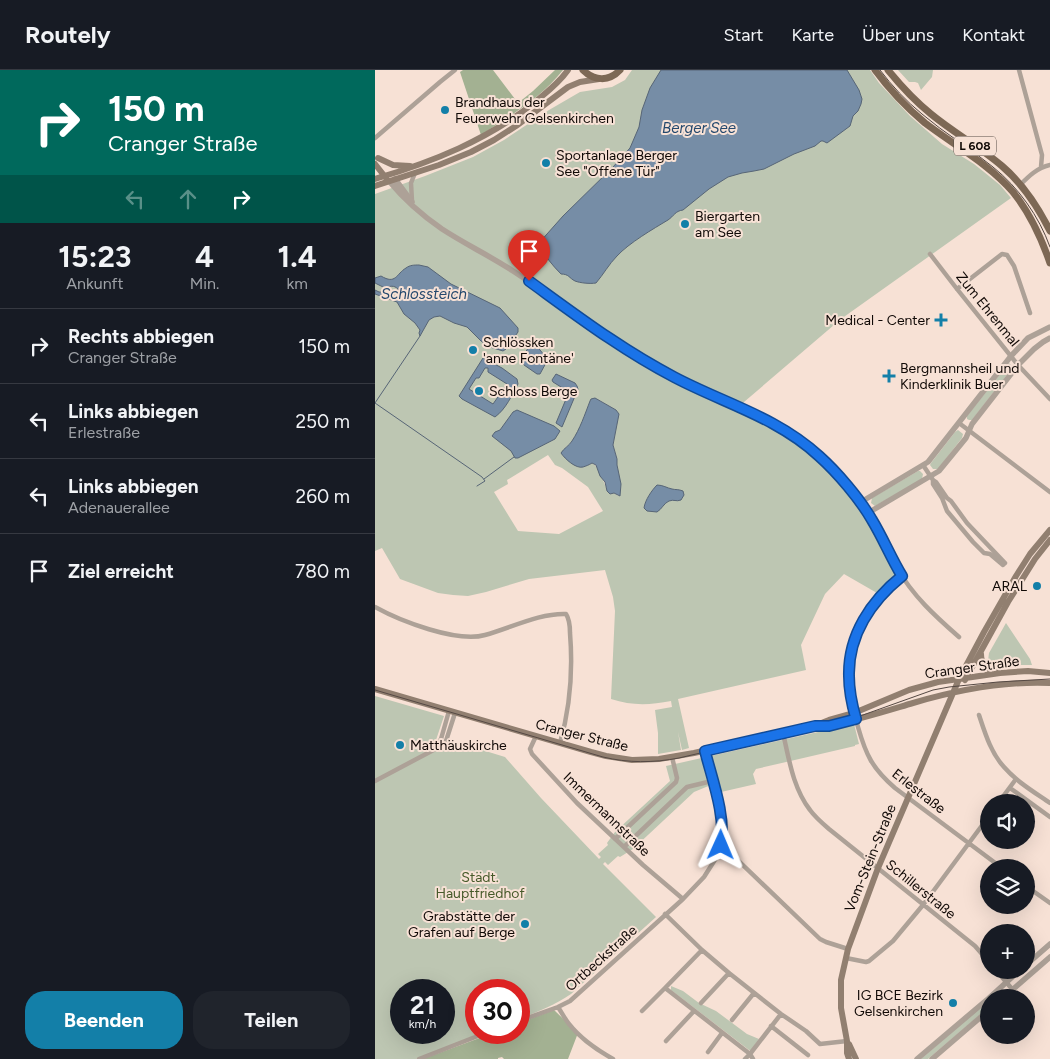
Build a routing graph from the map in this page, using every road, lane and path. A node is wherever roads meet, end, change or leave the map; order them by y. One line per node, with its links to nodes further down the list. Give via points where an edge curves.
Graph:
1 (455, 70): 9 (street)
2 (568, 70): 13 (main road, via 556,85 506,124)
3 (583, 70): 8 (main road)
4 (620, 70): 8 (main road)
5 (875, 70): 21 (main road, L 608, via 924,122 993,172 1012,192 1043,241)
6 (888, 70): 16 (main road, L 608, via 931,114 1003,167)
7 (1019, 70): 12 (street, via 1041,155)
8 (600, 79): 13 (main road, via 568,87 525,120 463,156)
9 (375, 138)
10 (376, 159): 13 (main road); 14 (main road)
11 (1050, 165): 12 (street)
12 (1041, 167): 16 (street)
13 (415, 169): 14 (main road); 18 (street, via 411,184)
14 (390, 178): 15 (main road); 17 (main road); 18 (street)
15 (375, 179)
16 (1021, 185): 19 (main road, L 608)
17 (375, 186)
18 (413, 204): 35 (street, via 442,228 514,271 637,356 705,393 784,429 819,455)
19 (1050, 231)
20 (930, 254): 22 (street, Zum Ehrenmal)
21 (1050, 263)
22 (957, 289): 23 (street, via 1002,254 1007,255); 26 (street, Zum Ehrenmal)
23 (1030, 313)
24 (1050, 326): 26 (street, via 1028,338)
25 (1050, 338): 27 (street)
26 (1011, 356): 27 (street, Zum Ehrenmal); 29 (street)
27 (1018, 365): 28 (street, Zum Ehrenmal); 30 (street)
28 (1050, 398)
29 (959, 423): 30 (street); 31 (street)
30 (969, 430): 32 (street); 33 (street)
31 (923, 465): 32 (street); 35 (street)
32 (932, 478): 34 (street); 36 (street)
33 (1050, 492)
34 (945, 499): 37 (street, via 951,501); 38 (street, via 947,511)
35 (861, 502): 36 (street)
36 (868, 513): 43 (street)
37 (967, 523): 38 (street); 41 (street)
38 (961, 528): 42 (street)
39 (1050, 530): 50 (main road, Vom-Stein-Straße, via 1016,576)
40 (1050, 540): 46 (main road, Vom-Stein-Straße, via 1008,602)
41 (989, 548): 42 (street); 42 (street, via 1003,560 1004,565)
42 (984, 553)
43 (902, 576): 45 (street, via 934,615); 56 (street, Erlestraße, via 870,608 854,642 849,677)
44 (375, 607): 59 (street, via 426,628 464,637 485,635 512,625 566,614 571,663)
45 (959, 636)
46 (981, 652): 47 (main road, via 983,664); 49 (main road, Vom-Stein-Straße)
47 (1000, 673): 48 (main road, Cranger Straße); 49 (main road, Cranger Straße)
48 (1050, 673)
49 (967, 678): 50 (main road, Cranger Straße); 53 (main road, Vom-Stein-Straße)
50 (959, 679): 53 (main road, Vom-Stein-Straße); 56 (main road, Cranger Straße, via 925,684)
51 (1050, 683): 53 (main road, Cranger Straße)
52 (375, 689): 54 (main road, Cranger Straße)
53 (954, 692): 56 (main road, Cranger Straße); 67 (main road, Vom-Stein-Straße)
54 (452, 712): 58 (main road, Cranger Straße); 63 (street, via 439,744)
55 (979, 715): 62 (street, via 995,754)
56 (855, 716): 57 (main road, Cranger Straße, via 829,726); 67 (street, Erlestraße, via 864,748 874,766)
57 (783, 733): 60 (main road, Cranger Straße); 76 (street, Schillerstraße, via 792,774 808,808)
58 (536, 736): 59 (main road, Cranger Straße); 71 (street, Immermannstraße, via 530,749 532,754)
59 (560, 743): 61 (main road, Cranger Straße, via 632,760)
60 (705, 751): 61 (main road, Cranger Straße); 64 (street)
61 (672, 757): 71 (street, via 676,782)
62 (1017, 779): 65 (street); 68 (street)
63 (375, 781)
64 (712, 781): 73 (street, via 722,821); 74 (street, via 687,787)
65 (1010, 788): 66 (street); 69 (street)
66 (1005, 794)
67 (908, 798): 72 (street, Erlestraße); 76 (main road, Vom-Stein-Straße)
68 (1050, 803)
69 (1050, 817)
70 (980, 828): 72 (street)
71 (615, 839): 74 (street, Immermannstraße)
72 (969, 843): 75 (street, Erlestraße); 80 (street)
73 (721, 845): 78 (street, Ortbeckstraße, via 713,865); 83 (street, via 820,939)
74 (624, 847): 78 (street, Immermannstraße)
75 (990, 859)
76 (878, 868): 80 (street, Schillerstraße); 83 (main road, Vom-Stein-Straße)
77 (1035, 892): 79 (street)
78 (683, 899): 81 (street, Ortbeckstraße)
79 (1050, 903)
80 (923, 905): 85 (street, Schillerstraße); 88 (street, via 893,941 871,960)
81 (665, 914): 84 (street); 99 (street, Ortbeckstraße, via 585,988)
82 (1050, 944): 86 (street)
83 (848, 949): 88 (main road, Vom-Stein-Straße)
84 (702, 950): 89 (street); 93 (street)
85 (980, 952)
86 (1035, 957)
87 (1050, 957): 95 (street)
88 (846, 958): 110 (main road, Vom-Stein-Straße, via 841,980 841,1008)
89 (729, 973): 96 (street); 97 (street)
90 (1004, 979): 92 (street)
91 (1010, 979): 92 (street)
92 (1007, 982): 94 (street); 95 (street)
93 (665, 988): 100 (street); 101 (street)
94 (999, 989)
95 (1012, 989)
96 (754, 993): 102 (street); 105 (street)
97 (701, 1003)
98 (980, 1006): 120 (street)
99 (558, 1007): 103 (street, Ortbeckstraße); 115 (street, via 578,1033)
100 (642, 1011)
101 (694, 1011): 107 (street); 109 (street)
102 (781, 1014): 106 (street); 110 (street, via 821,1044)
103 (530, 1017)
104 (980, 1018): 121 (street)
105 (732, 1020)
106 (771, 1026): 112 (street); 113 (street)
107 (723, 1033): 111 (street); 112 (street)
108 (465, 1041): 114 (street)
109 (667, 1041)
110 (847, 1041): 118 (main road, Vom-Stein-Straße); 119 (main road, Vom-Stein-Straße)
111 (707, 1052)
112 (749, 1054): 116 (street); 117 (street)
113 (808, 1055)
114 (419, 1059)
115 (613, 1059)
116 (745, 1059)
117 (753, 1059)
118 (849, 1059)
119 (856, 1059)
120 (917, 1059)
121 (932, 1059)

